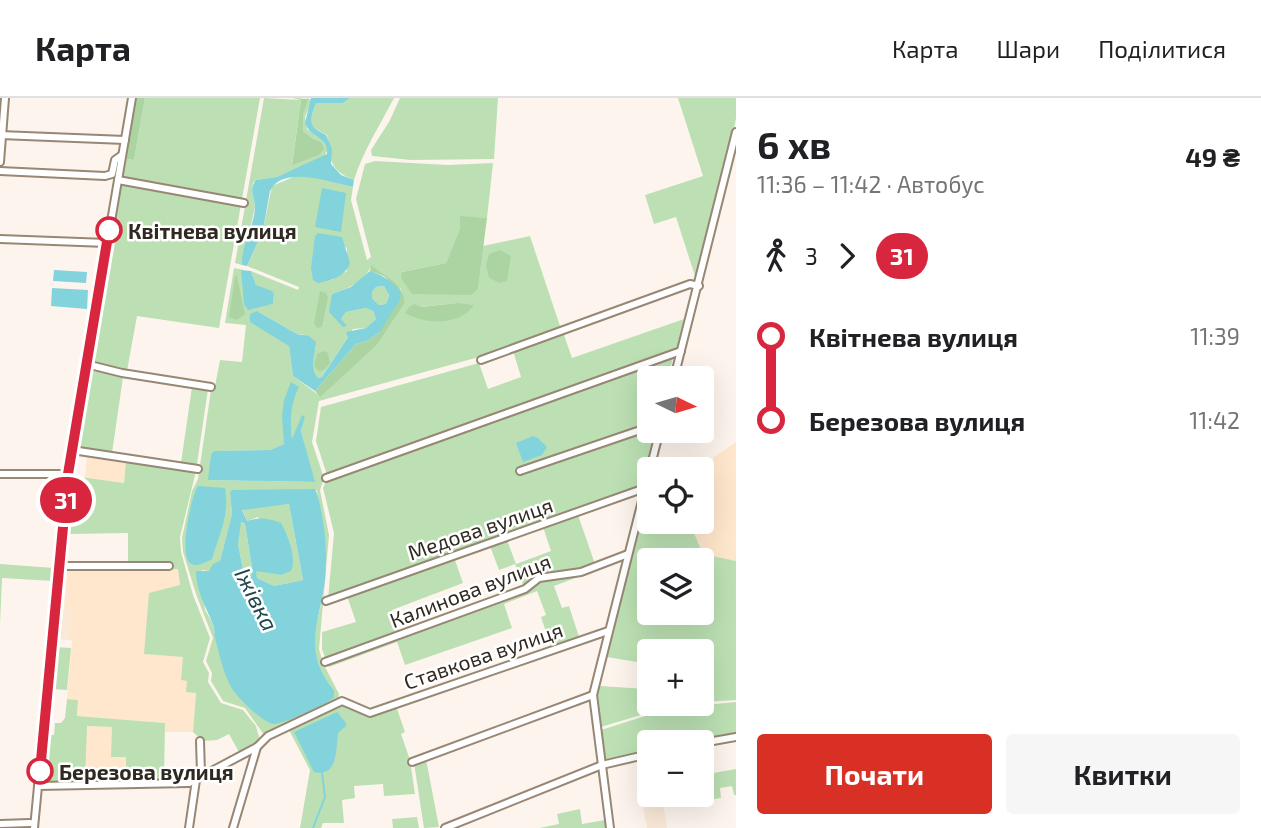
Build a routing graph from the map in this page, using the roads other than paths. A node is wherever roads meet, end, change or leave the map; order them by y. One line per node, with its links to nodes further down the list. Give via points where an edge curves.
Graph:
1 (5, 98): 4 (street)
2 (132, 98): 5 (street)
3 (736, 132): 13 (street)
4 (1, 135): 5 (street); 7 (street)
5 (125, 141): 6 (street)
6 (122, 155): 8 (street, via 106,176); 9 (street)
7 (0, 162)
8 (0, 171)
9 (118, 180): 10 (street); 12 (street)
10 (244, 203)
11 (0, 239): 12 (street)
12 (107, 243): 16 (street)
13 (699, 286): 14 (street); 15 (street, via 690,284)
14 (681, 351): 17 (street); 25 (street)
15 (481, 359)
16 (86, 364): 18 (street); 20 (street)
17 (677, 366)
18 (211, 387)
19 (637, 431): 22 (street)
20 (72, 450): 21 (street); 24 (street)
21 (198, 469)
22 (520, 471)
23 (0, 474): 24 (street)
24 (68, 474): 29 (street)
25 (326, 478)
26 (637, 491): 31 (street, Медова вулиця)
27 (637, 519): 28 (street)
28 (628, 554): 32 (street); 33 (street, Калинова вулиця, via 581,572 539,578 525,589)
29 (59, 566): 30 (street); 43 (street)
30 (169, 566)
31 (326, 601)
32 (608, 631): 34 (street); 38 (street, Ставкова вулиця, via 370,713 342,701 268,736)
33 (325, 663)
34 (593, 695): 40 (street); 41 (street)
35 (736, 737): 37 (street)
36 (200, 741): 42 (street, via 201,773)
37 (714, 741)
38 (260, 745): 42 (street); 48 (street)
39 (637, 757): 41 (street)
40 (412, 762)
41 (602, 765): 49 (street); 50 (street)
42 (196, 780): 43 (street); 47 (street)
43 (38, 786): 45 (street)
44 (0, 824): 45 (street)
45 (33, 825): 46 (street)
46 (13, 828)
47 (189, 828)
48 (233, 828)
49 (445, 828)
50 (610, 828)

